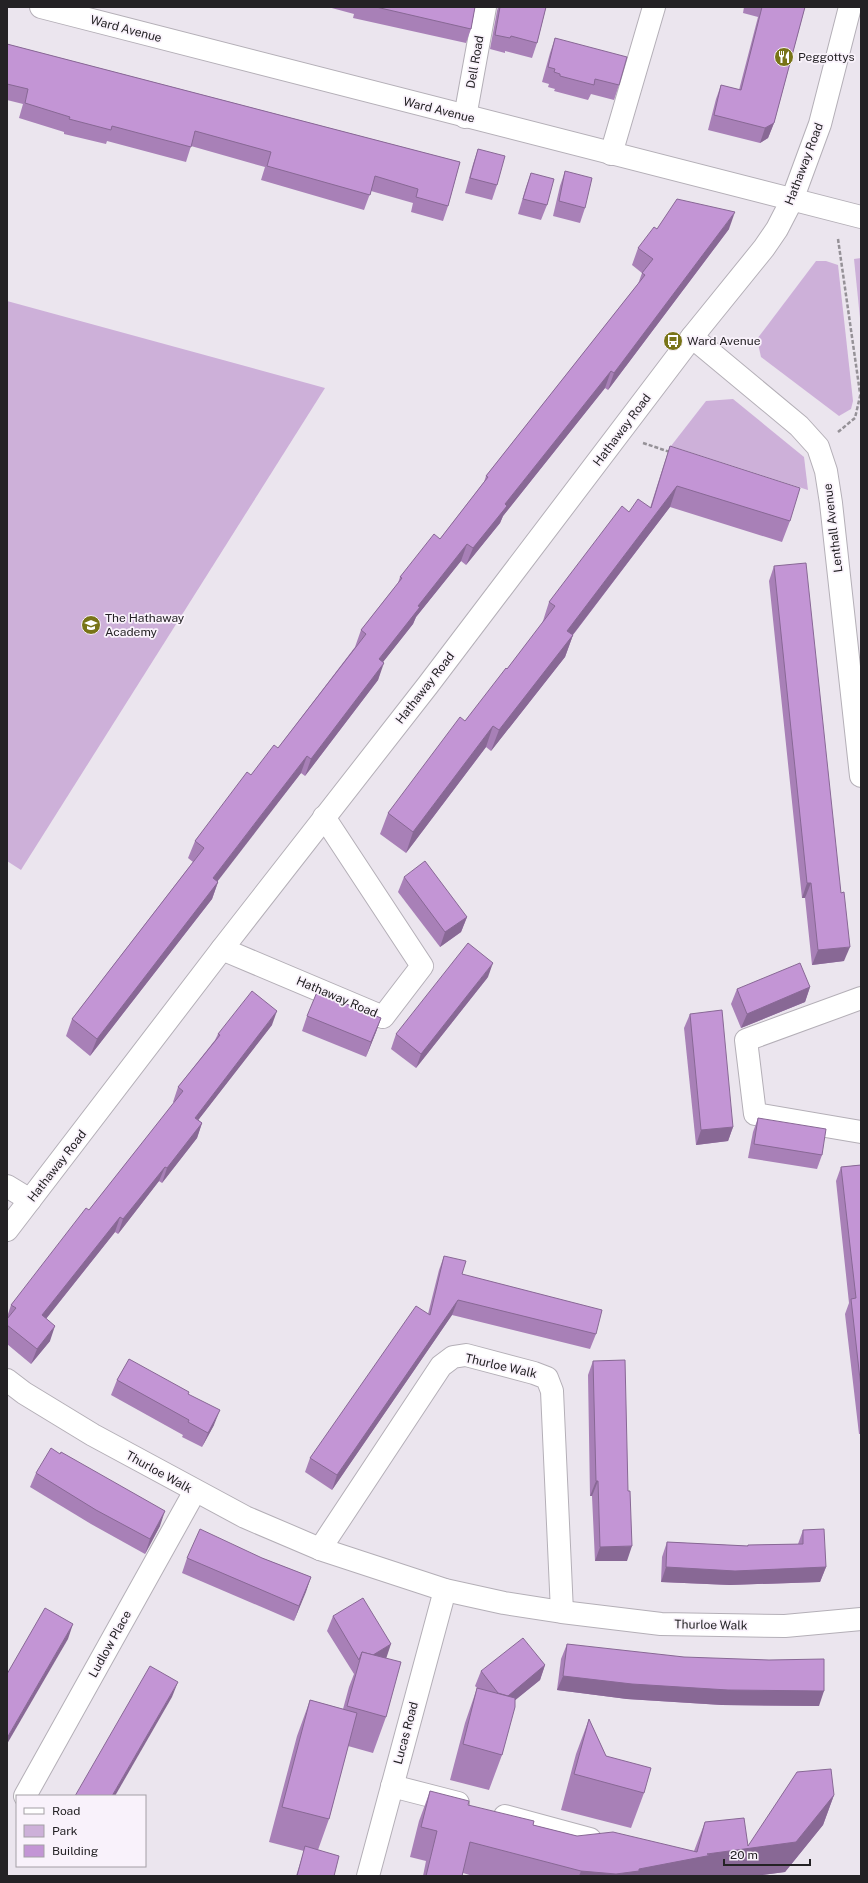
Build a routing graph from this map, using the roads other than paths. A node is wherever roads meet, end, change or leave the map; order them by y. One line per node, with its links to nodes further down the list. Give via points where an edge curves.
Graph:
1 (41, 7): 5 (street, Ward Avenue)
2 (485, 7): 5 (street, Dell Road)
3 (654, 7): 6 (street)
4 (850, 7): 7 (street, Hathaway Road, via 820,124)
5 (465, 117): 6 (street, Ward Avenue)
6 (611, 154): 7 (street, Ward Avenue)
7 (792, 200): 8 (street, Ward Avenue); 9 (street, Hathaway Road, via 777,229 757,258)
8 (861, 217)
9 (692, 337): 10 (street, Lenthall Avenue, via 800,426 818,447 826,471 831,503); 11 (street, Hathaway Road)
10 (861, 776)
11 (324, 817): 12 (street, Hathaway Road); 12 (street, Hathaway Road, via 422,966 388,1011 383,1017)
12 (222, 949): 16 (street, Hathaway Road)
13 (861, 998): 14 (street, via 746,1040 755,1114)
14 (861, 1132)
15 (7, 1186): 16 (street)
16 (30, 1200): 17 (street, Hathaway Road)
17 (7, 1230)
18 (7, 1380): 19 (street, Thurloe Walk, via 93,1434)
19 (195, 1491): 20 (street, Thurloe Walk, via 245,1517); 25 (street, Ludlow Place)
20 (320, 1549): 21 (street, Thurloe Walk); 22 (street, Thurloe Walk, via 441,1366 454,1357 466,1355 547,1378 552,1391)
21 (445, 1590): 22 (street, Thurloe Walk); 24 (street, Lucas Road)
22 (562, 1612): 23 (street, Thurloe Walk, via 661,1624 785,1626)
23 (861, 1619)
24 (392, 1786): 26 (street); 27 (street, Lucas Road)
25 (26, 1795)
26 (590, 1839)
27 (368, 1876)

